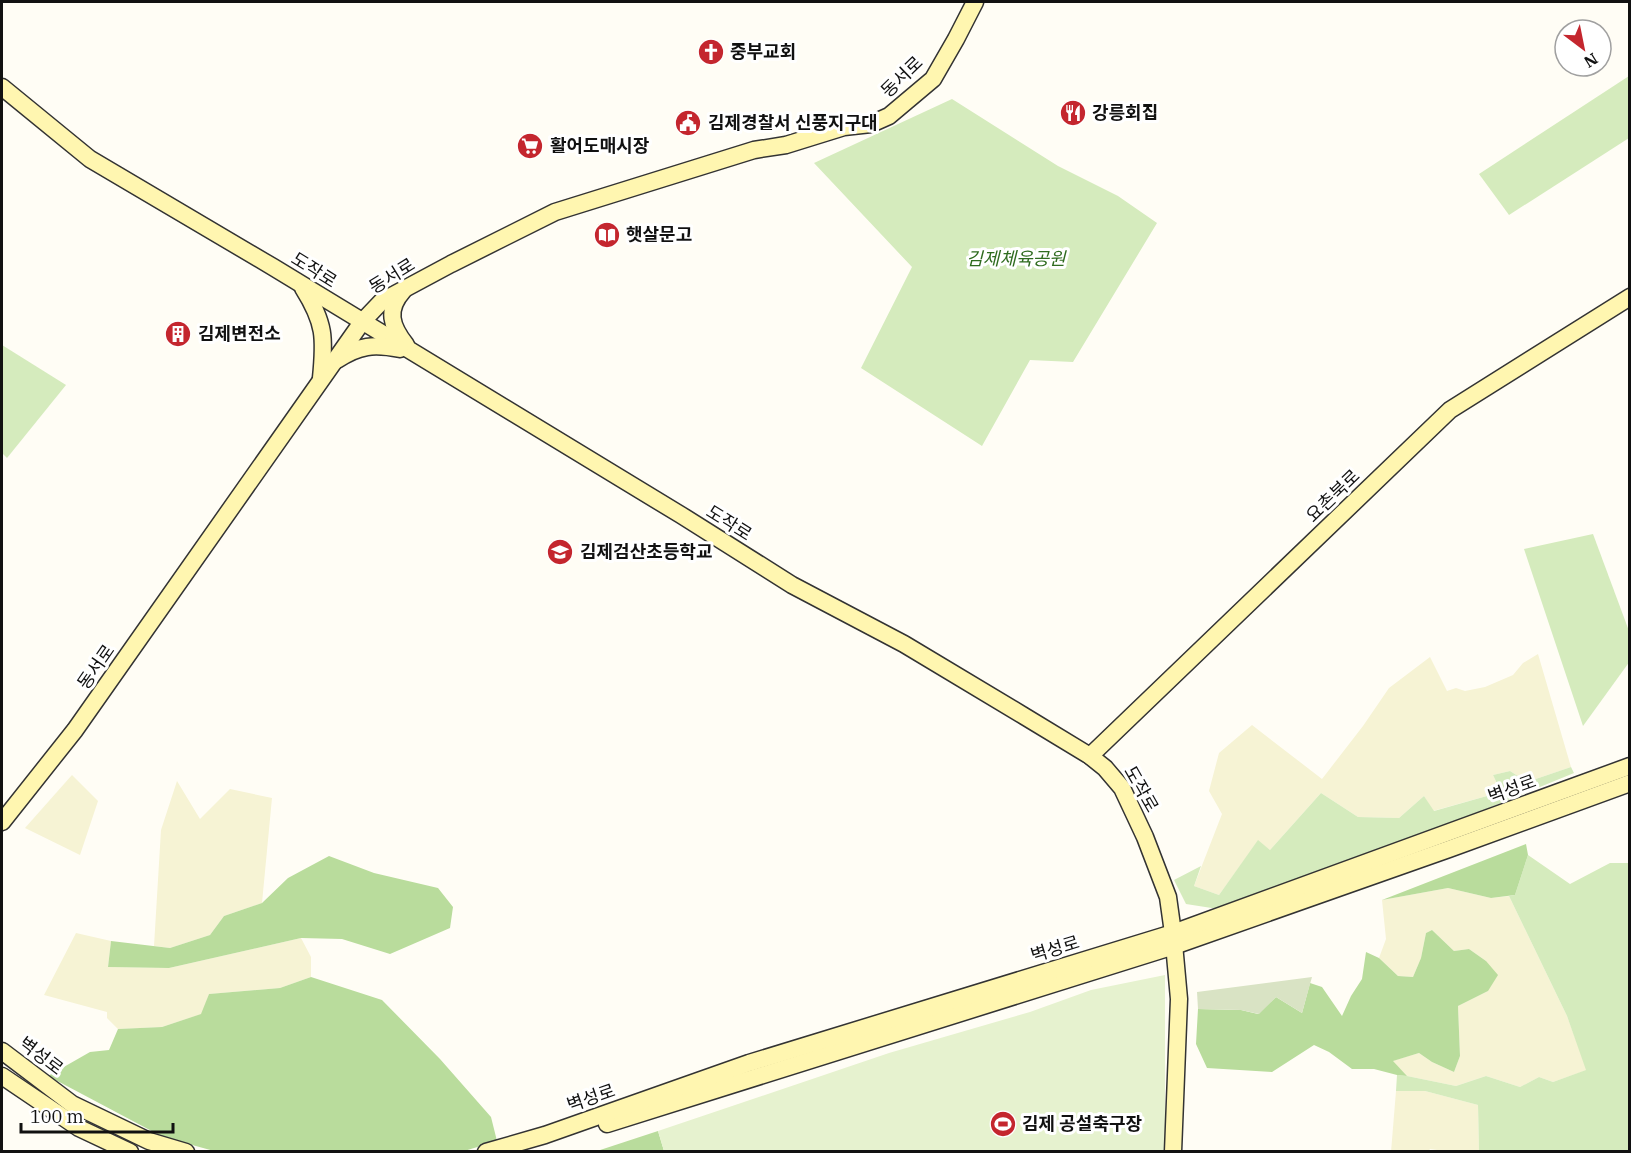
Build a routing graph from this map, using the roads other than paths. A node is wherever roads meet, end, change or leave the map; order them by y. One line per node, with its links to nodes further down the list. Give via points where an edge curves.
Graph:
1 (975, 2): 4 (main road, 동서로, via 933,80 889,116 871,124 754,150 568,207)
2 (2, 87): 3 (main road, 도작로, via 90,159)
3 (301, 285): 6 (main road, 도작로); 9 (main road, via 321,325)
4 (405, 288): 6 (main road, 동서로, via 382,301); 7 (main road, via 397,297 392,316 395,329)
5 (1629, 297): 10 (main road, 요촌북로, via 1450,410)
6 (362, 322): 7 (main road, 도작로); 8 (main road, 동서로)
7 (410, 350): 8 (main road, via 381,345 364,347 349,351); 10 (main road, 도작로, via 792,585 904,645)
8 (332, 364): 9 (main road, 동서로)
9 (321, 379): 13 (main road, 동서로, via 75,730)
10 (1090, 756): 14 (main road, 도작로, via 1122,788 1145,837 1168,897)
11 (1629, 766): 14 (main road, 벽성로)
12 (1629, 783): 14 (main road, 벽성로, via 1449,849)
13 (2, 822)
14 (1174, 939): 19 (main road, 벽성로, via 749,1063); 20 (main road, 벽성로); 21 (main road, 도작로, via 1179,999)
15 (2, 1051): 18 (main road, 벽성로, via 72,1104 149,1142)
16 (2, 1076): 17 (main road, 벽성로, via 79,1128)
17 (130, 1152)
18 (186, 1152)
19 (486, 1152)
20 (520, 1152)
21 (1173, 1152)

